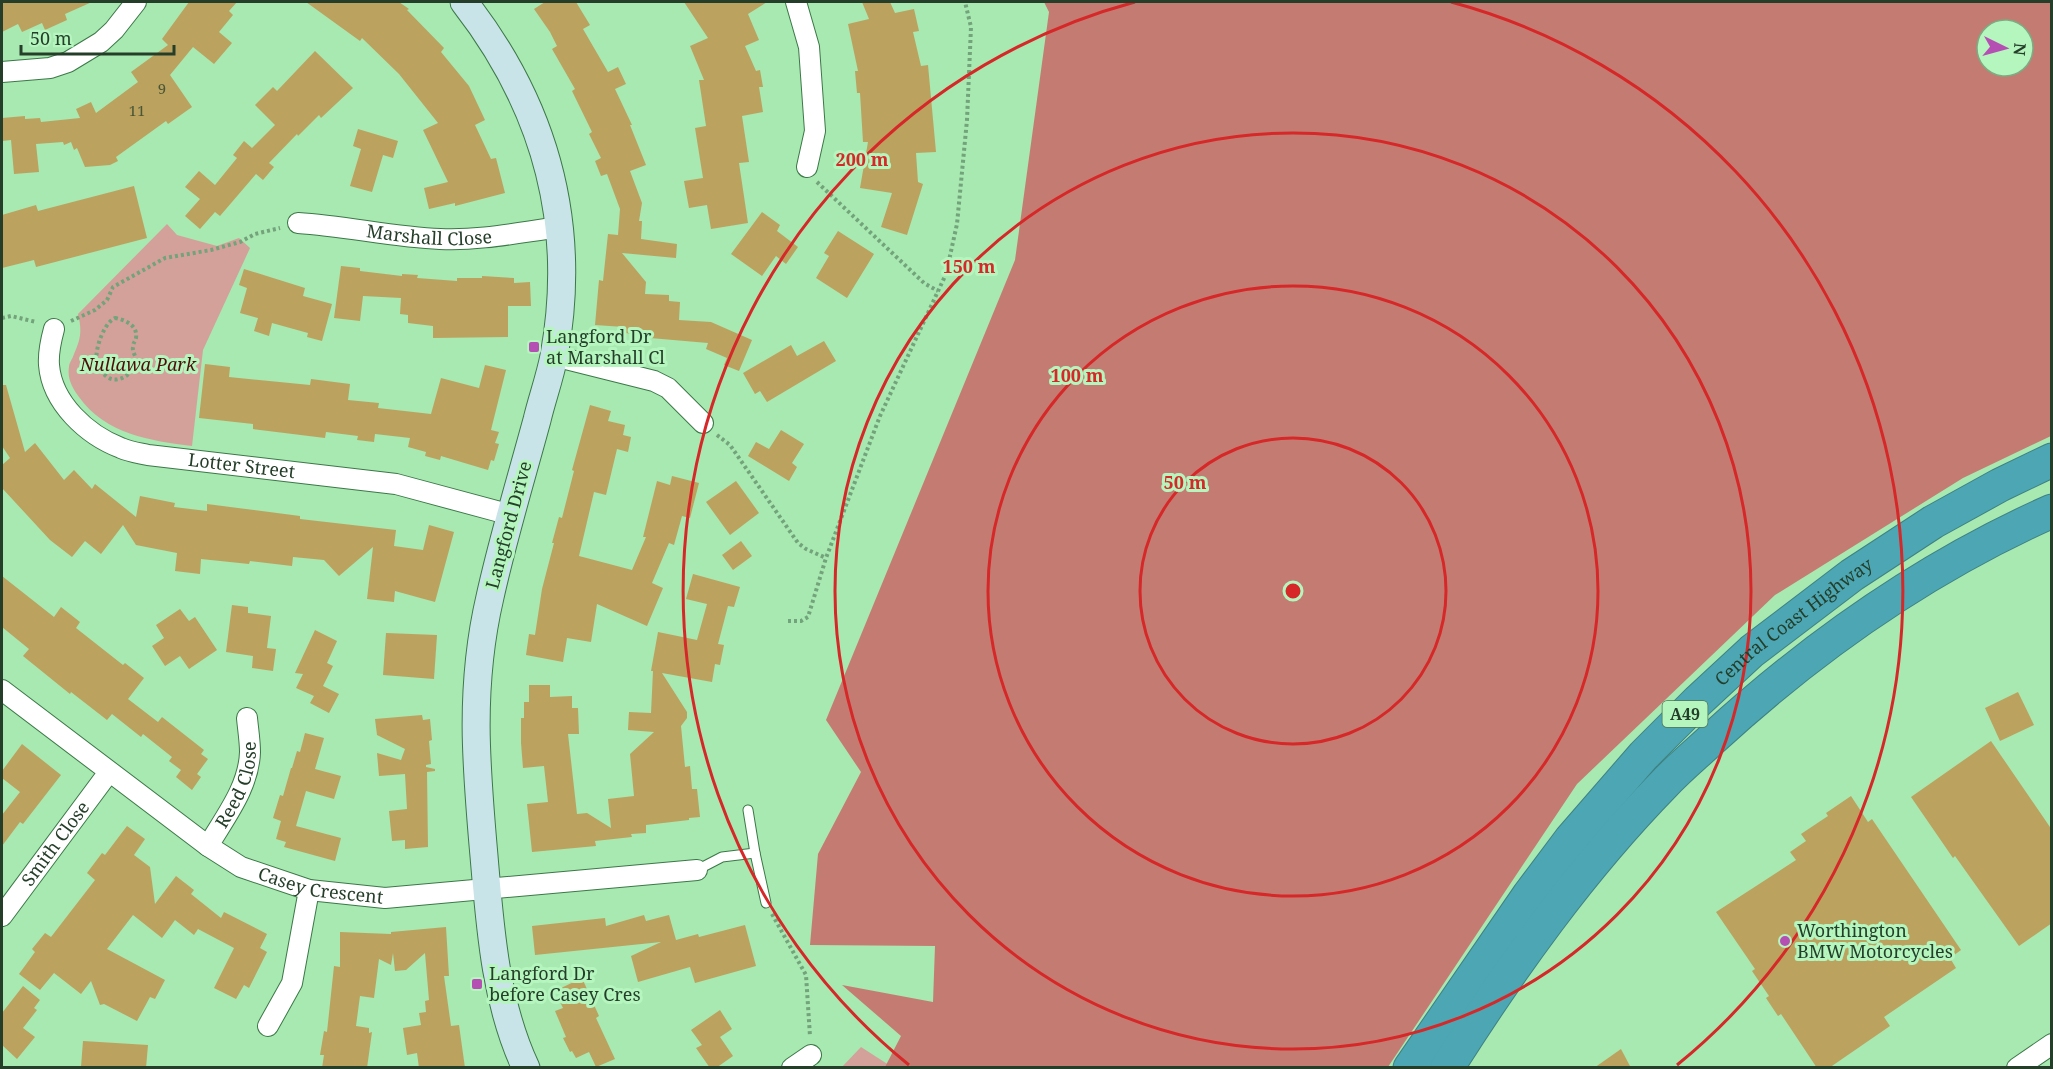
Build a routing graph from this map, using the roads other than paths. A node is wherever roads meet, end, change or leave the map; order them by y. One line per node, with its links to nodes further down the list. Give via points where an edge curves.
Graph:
1 (136, 2): 4 (street, via 101,42 68,62 50,68)
2 (464, 2): 7 (street, Langford Drive, via 509,66 528,106 542,144)
3 (796, 2): 5 (street, via 809,47 815,131)
4 (2, 72)
5 (807, 166)
6 (298, 223): 7 (street, Marshall Close, via 441,239)
7 (560, 227): 9 (street, Langford Drive, via 561,278)
8 (54, 328): 13 (street, Lotter Street, via 49,364 56,392 85,427 123,449 396,484)
9 (554, 356): 10 (street, via 654,381 668,388); 13 (street, Langford Drive)
10 (703, 423)
11 (2052, 460): 31 (highway, Central Coast Highway / A49, via 1933,522 1852,575 1752,651 1698,701 1571,838)
12 (2052, 511): 26 (highway, Central Coast Highway / A49, via 1960,557 1886,602 1740,714 1665,783 1608,847 1561,903)
13 (512, 515): 21 (street, Langford Drive, via 489,598 475,700 475,754)
14 (2, 690): 16 (street, Casey Crescent)
15 (247, 718): 18 (street, Reed Close, via 250,753 245,777)
16 (109, 772): 18 (street, Casey Crescent); 24 (street, Smith Close)
17 (748, 810): 19 (lane)
18 (208, 846): 22 (street, Casey Crescent, via 241,867)
19 (755, 853): 20 (lane, via 722,856); 23 (lane)
20 (698, 870): 21 (street, Casey Crescent)
21 (487, 889): 22 (street, Casey Crescent, via 385,898); 29 (street, Langford Drive, via 498,982)
22 (309, 890): 25 (street, via 292,983)
23 (766, 903)
24 (2, 916)
25 (268, 1026)
26 (1468, 1035): 32 (highway, Central Coast Highway / A49); 33 (highway)
27 (2052, 1044): 34 (street)
28 (811, 1054): 30 (street)
29 (526, 1068)
30 (792, 1068)
31 (1410, 1068)
32 (1447, 1068)
33 (1457, 1068)
34 (2017, 1068)

